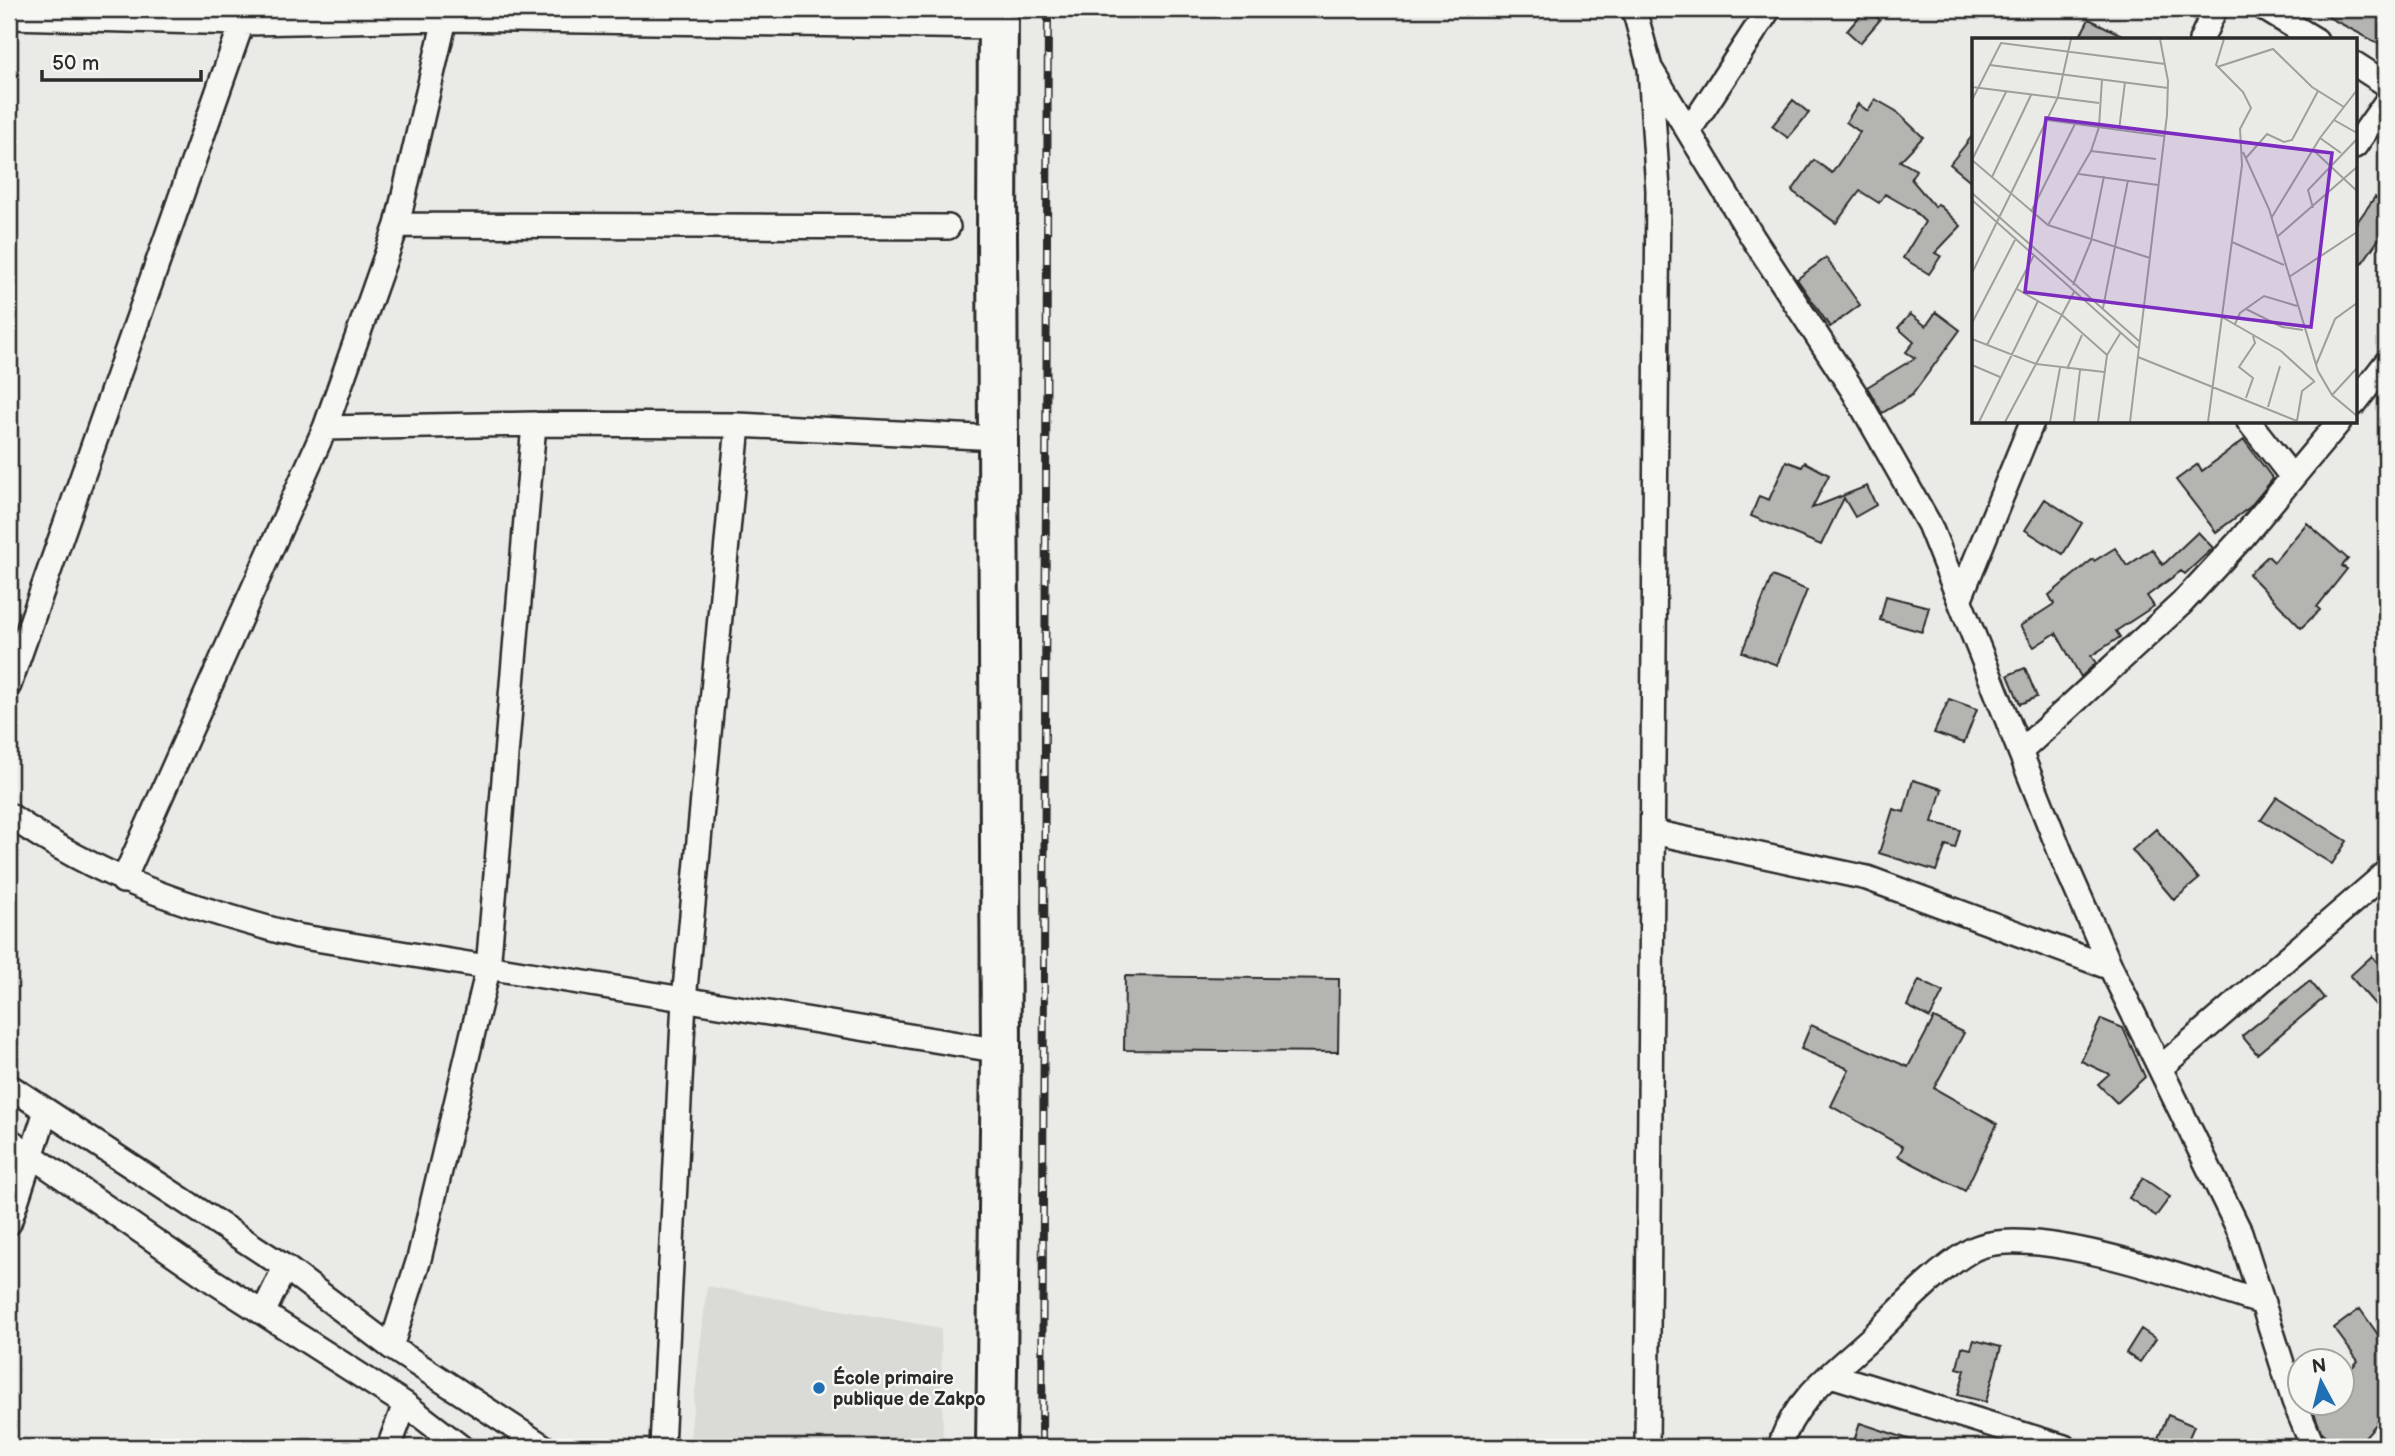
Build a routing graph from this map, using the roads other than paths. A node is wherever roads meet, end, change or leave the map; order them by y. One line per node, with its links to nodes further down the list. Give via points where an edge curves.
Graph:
1 (11, 9): 8 (street)
2 (1634, 9): 14 (street)
3 (1769, 9): 17 (street)
4 (2215, 9): 11 (street)
5 (2265, 9): 12 (street)
6 (444, 14): 7 (street); 10 (street); 19 (street)
7 (612, 15): 9 (street)
8 (9, 16): 10 (street)
9 (999, 18): 29 (highway)
10 (242, 23): 32 (street)
11 (2202, 38)
12 (2313, 38)
13 (2356, 65): 15 (street)
14 (1650, 68): 17 (street); 35 (street, via 1658,190)
15 (2386, 83)
16 (2386, 102): 18 (street)
17 (1690, 129): 31 (street, via 1752,238 1854,392 1928,524)
18 (2356, 145)
19 (397, 225): 20 (street); 28 (street)
20 (948, 227)
21 (2386, 363): 22 (street)
22 (2356, 402)
23 (534, 424): 27 (street); 28 (street); 39 (street)
24 (2031, 424): 31 (street)
25 (2251, 424): 30 (street)
26 (2337, 424): 30 (street)
27 (738, 425): 29 (street); 40 (street)
28 (325, 428): 37 (street)
29 (998, 438): 41 (highway)
30 (2292, 477): 33 (street, via 2181,604)
31 (1960, 598): 33 (street)
32 (9, 685)
33 (2021, 751): 38 (street)
34 (9, 815): 37 (street, via 55,848)
35 (1653, 832): 38 (street, via 1867,878); 59 (street)
36 (2386, 873): 42 (street)
37 (122, 881): 39 (street, via 207,912 297,936)
38 (2111, 968): 42 (street)
39 (488, 969): 40 (street); 51 (street, via 419,1259)
40 (684, 1000): 41 (street); 57 (street)
41 (1001, 1051): 58 (highway)
42 (2160, 1068): 49 (street, via 2240,1232)
43 (9, 1086): 44 (street)
44 (46, 1111): 46 (street); 48 (street)
45 (9, 1140): 46 (street)
46 (32, 1156): 47 (street); 50 (street)
47 (9, 1223)
48 (285, 1267): 50 (street); 51 (street)
49 (2263, 1303): 52 (street, via 2146,1266 2047,1244 2004,1240 1971,1250); 62 (street)
50 (264, 1311): 53 (street)
51 (391, 1347): 56 (street)
52 (1830, 1375): 60 (street, via 1795,1410); 61 (street)
53 (405, 1404): 54 (street); 55 (street)
54 (389, 1447)
55 (461, 1447)
56 (544, 1447)
57 (662, 1447)
58 (996, 1447)
59 (1647, 1447)
60 (1780, 1447)
61 (2064, 1447)
62 (2313, 1447)

